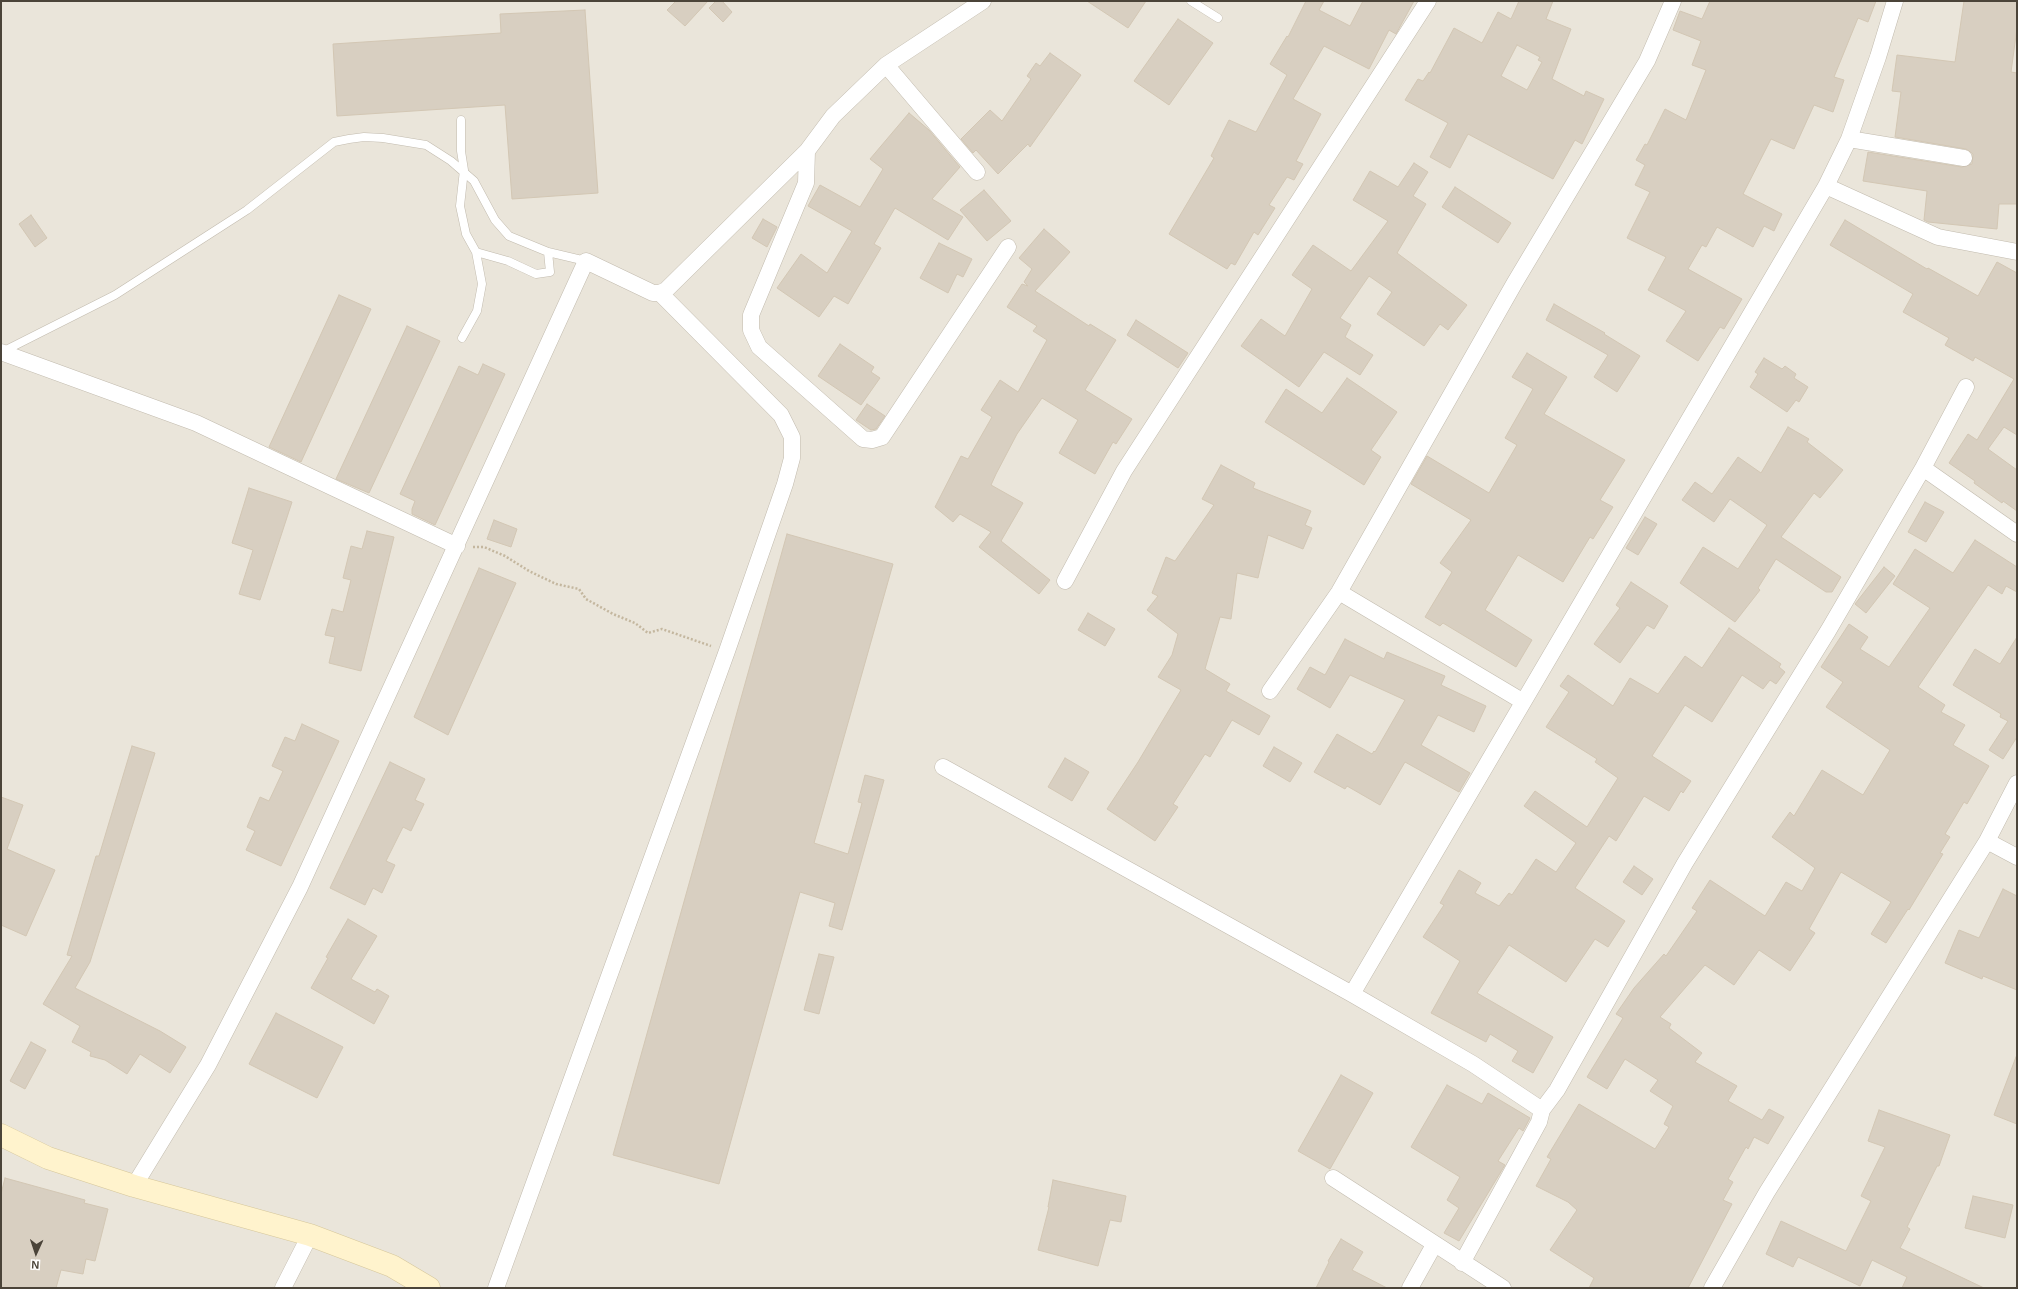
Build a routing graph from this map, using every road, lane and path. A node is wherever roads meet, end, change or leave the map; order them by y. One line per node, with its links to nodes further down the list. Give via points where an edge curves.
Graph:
1 (983, 1): 7 (street)
2 (1190, 1): 6 (lane)
3 (1428, 1): 27 (street, via 1124,471)
4 (1673, 1): 28 (street, via 1647,61 1514,284)
5 (1895, 1): 9 (street)
6 (1218, 18)
7 (886, 65): 10 (street, via 833,116); 13 (street)
8 (461, 120): 12 (lane)
9 (1849, 139): 11 (street); 14 (street)
10 (807, 151): 15 (street, via 806,183 751,315 751,330 759,347 863,439 882,437); 20 (street, via 666,290)
11 (1964, 158)
12 (464, 170): 16 (lane, via 460,206 466,234); 17 (lane, via 474,181 488,210 501,229 519,242); 22 (lane, via 426,145 404,140 364,137 334,142 247,210 115,296)
13 (977, 172)
14 (1826, 186): 18 (street, via 1938,237); 31 (street)
15 (1008, 247)
16 (476, 252): 17 (lane, via 508,261 536,274 550,272); 21 (lane, via 482,284 477,311)
17 (548, 252): 19 (lane)
18 (2017, 252)
19 (586, 261): 20 (street, via 653,293); 26 (street)
20 (660, 293): 29 (street, via 781,415 792,437 792,458 785,484)
21 (462, 338)
22 (1, 352): 26 (street, via 196,423)
23 (1966, 387): 24 (street)
24 (1923, 468): 25 (street); 37 (street, via 1828,631 1685,863 1557,1090)
25 (2017, 534)
26 (457, 546): 29 (path, via 484,547 556,584 579,589 586,599 635,623 648,633 662,629); 40 (street, via 300,887 208,1065)
27 (1064, 581)
28 (1338, 592): 30 (street); 31 (street)
29 (727, 651): 46 (street)
30 (1270, 691)
31 (1522, 701): 36 (street)
32 (943, 767): 36 (street)
33 (2017, 783): 34 (street)
34 (1986, 841): 35 (street); 49 (street, via 1767,1192)
35 (2017, 857)
36 (1352, 994): 37 (street, via 1473,1064)
37 (1542, 1110): 43 (street, via 1539,1122)
38 (1, 1135): 40 (street, via 48,1158)
39 (1333, 1178): 42 (street)
40 (134, 1186): 41 (street)
41 (310, 1235): 44 (street); 45 (street, via 392,1266)
42 (1434, 1245): 43 (street); 47 (street)
43 (1462, 1263): 48 (street)
44 (282, 1288)
45 (430, 1288)
46 (496, 1288)
47 (1410, 1288)
48 (1504, 1288)
49 (1712, 1288)

